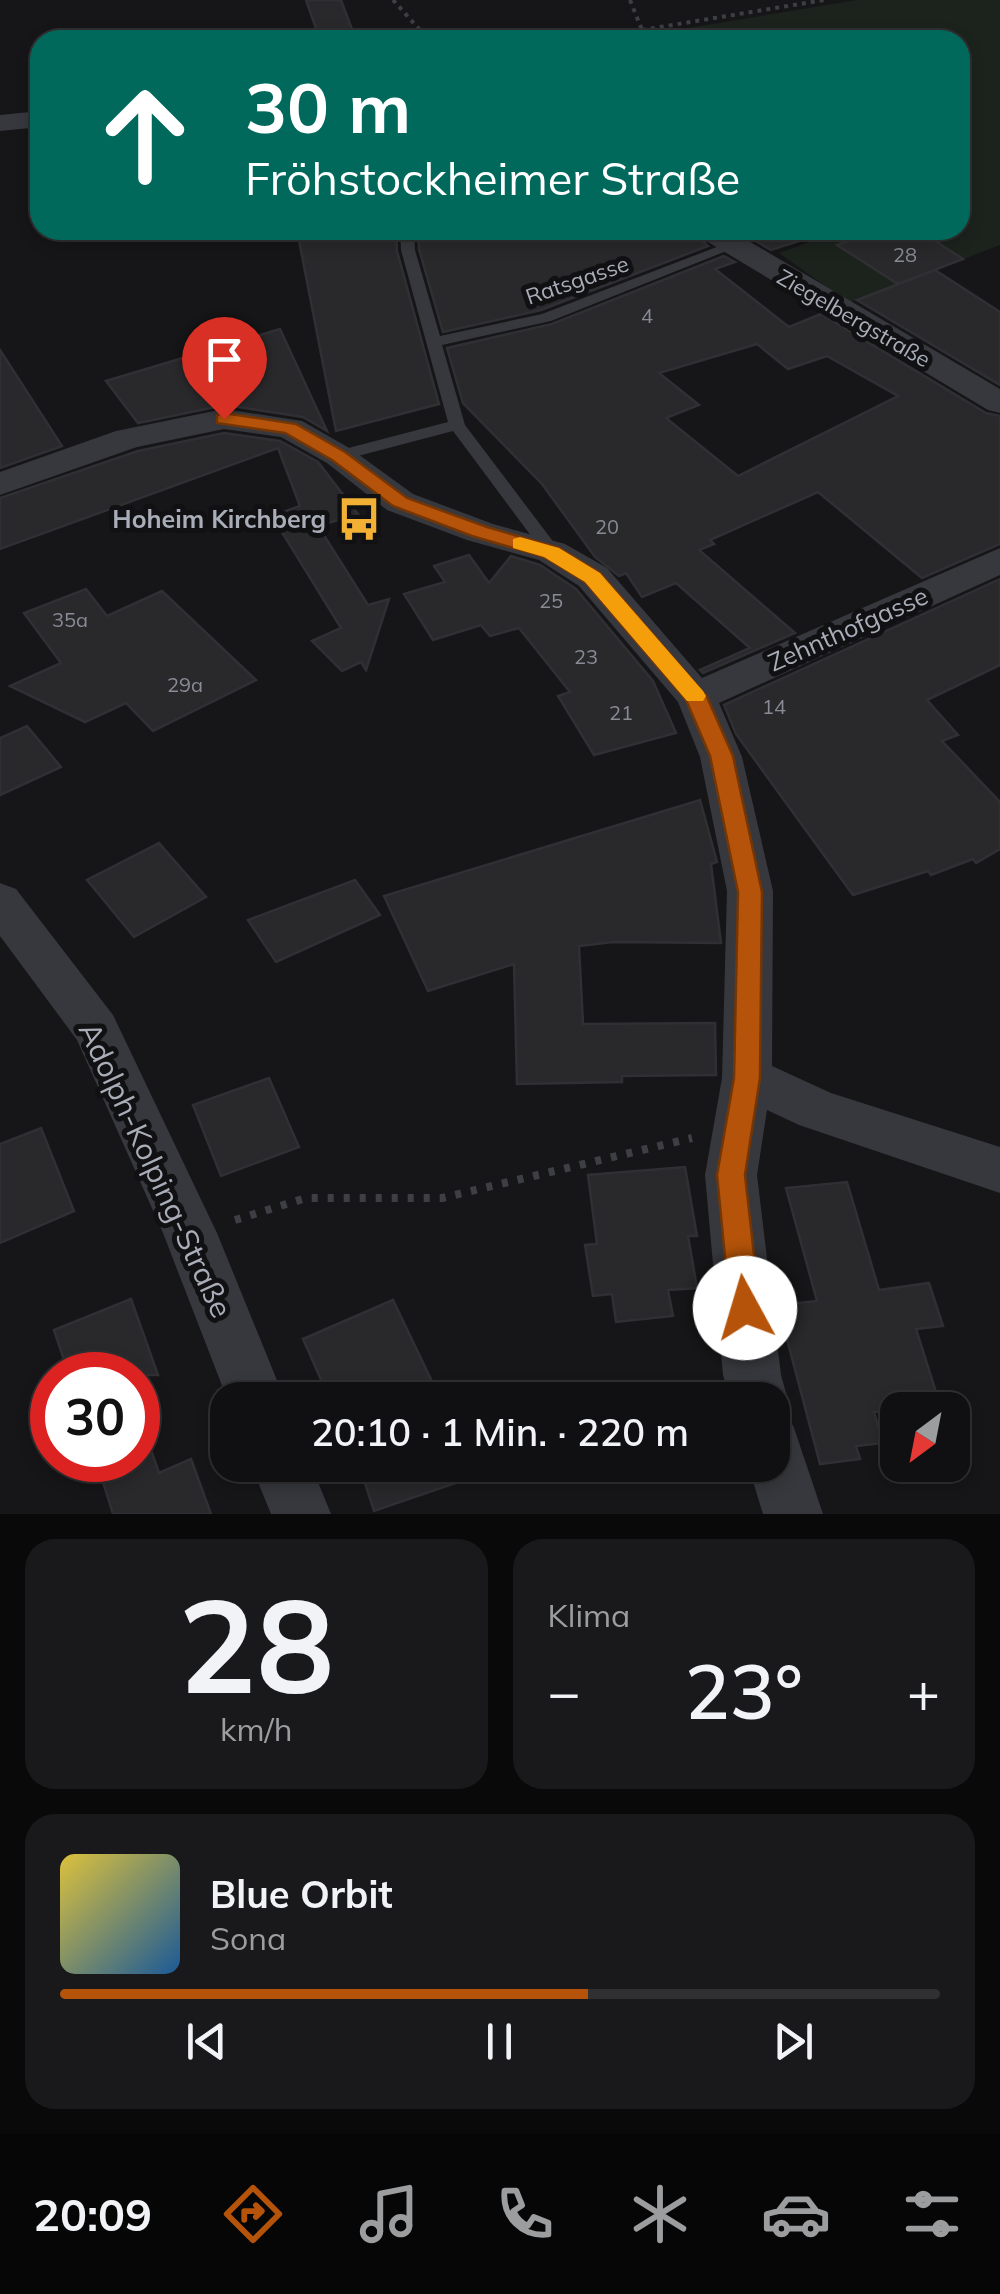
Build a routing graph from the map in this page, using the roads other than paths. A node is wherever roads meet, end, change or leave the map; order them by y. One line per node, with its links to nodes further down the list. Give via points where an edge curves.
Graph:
1 (30, 120): 2 (street)
2 (0, 124)
3 (408, 240): 6 (lane)
4 (716, 240): 6 (lane, Ratsgasse, via 546,318)
5 (723, 240): 7 (street, Ziegelbergstraße)
6 (434, 342): 8 (lane)
7 (1000, 403)
8 (456, 425): 9 (lane); 11 (lane)
9 (339, 456): 10 (street, via 290,428 224,419 128,438); 11 (street, via 400,502)
10 (0, 484)
11 (552, 552): 13 (street, via 592,577)
12 (1000, 560): 13 (street, Zehnthofgasse)
13 (696, 697): 15 (street, via 722,756 750,892)
14 (0, 901): 17 (street, Adolph-Kolping-Straße, via 96,1029 190,1233)
15 (744, 1102): 16 (street, via 817,1110); 18 (street, via 731,1175)
16 (1000, 1170)
17 (249, 1382)
18 (754, 1382)
19 (288, 1482): 21 (street)
20 (783, 1482): 22 (street)
21 (300, 1514)
22 (793, 1514)

